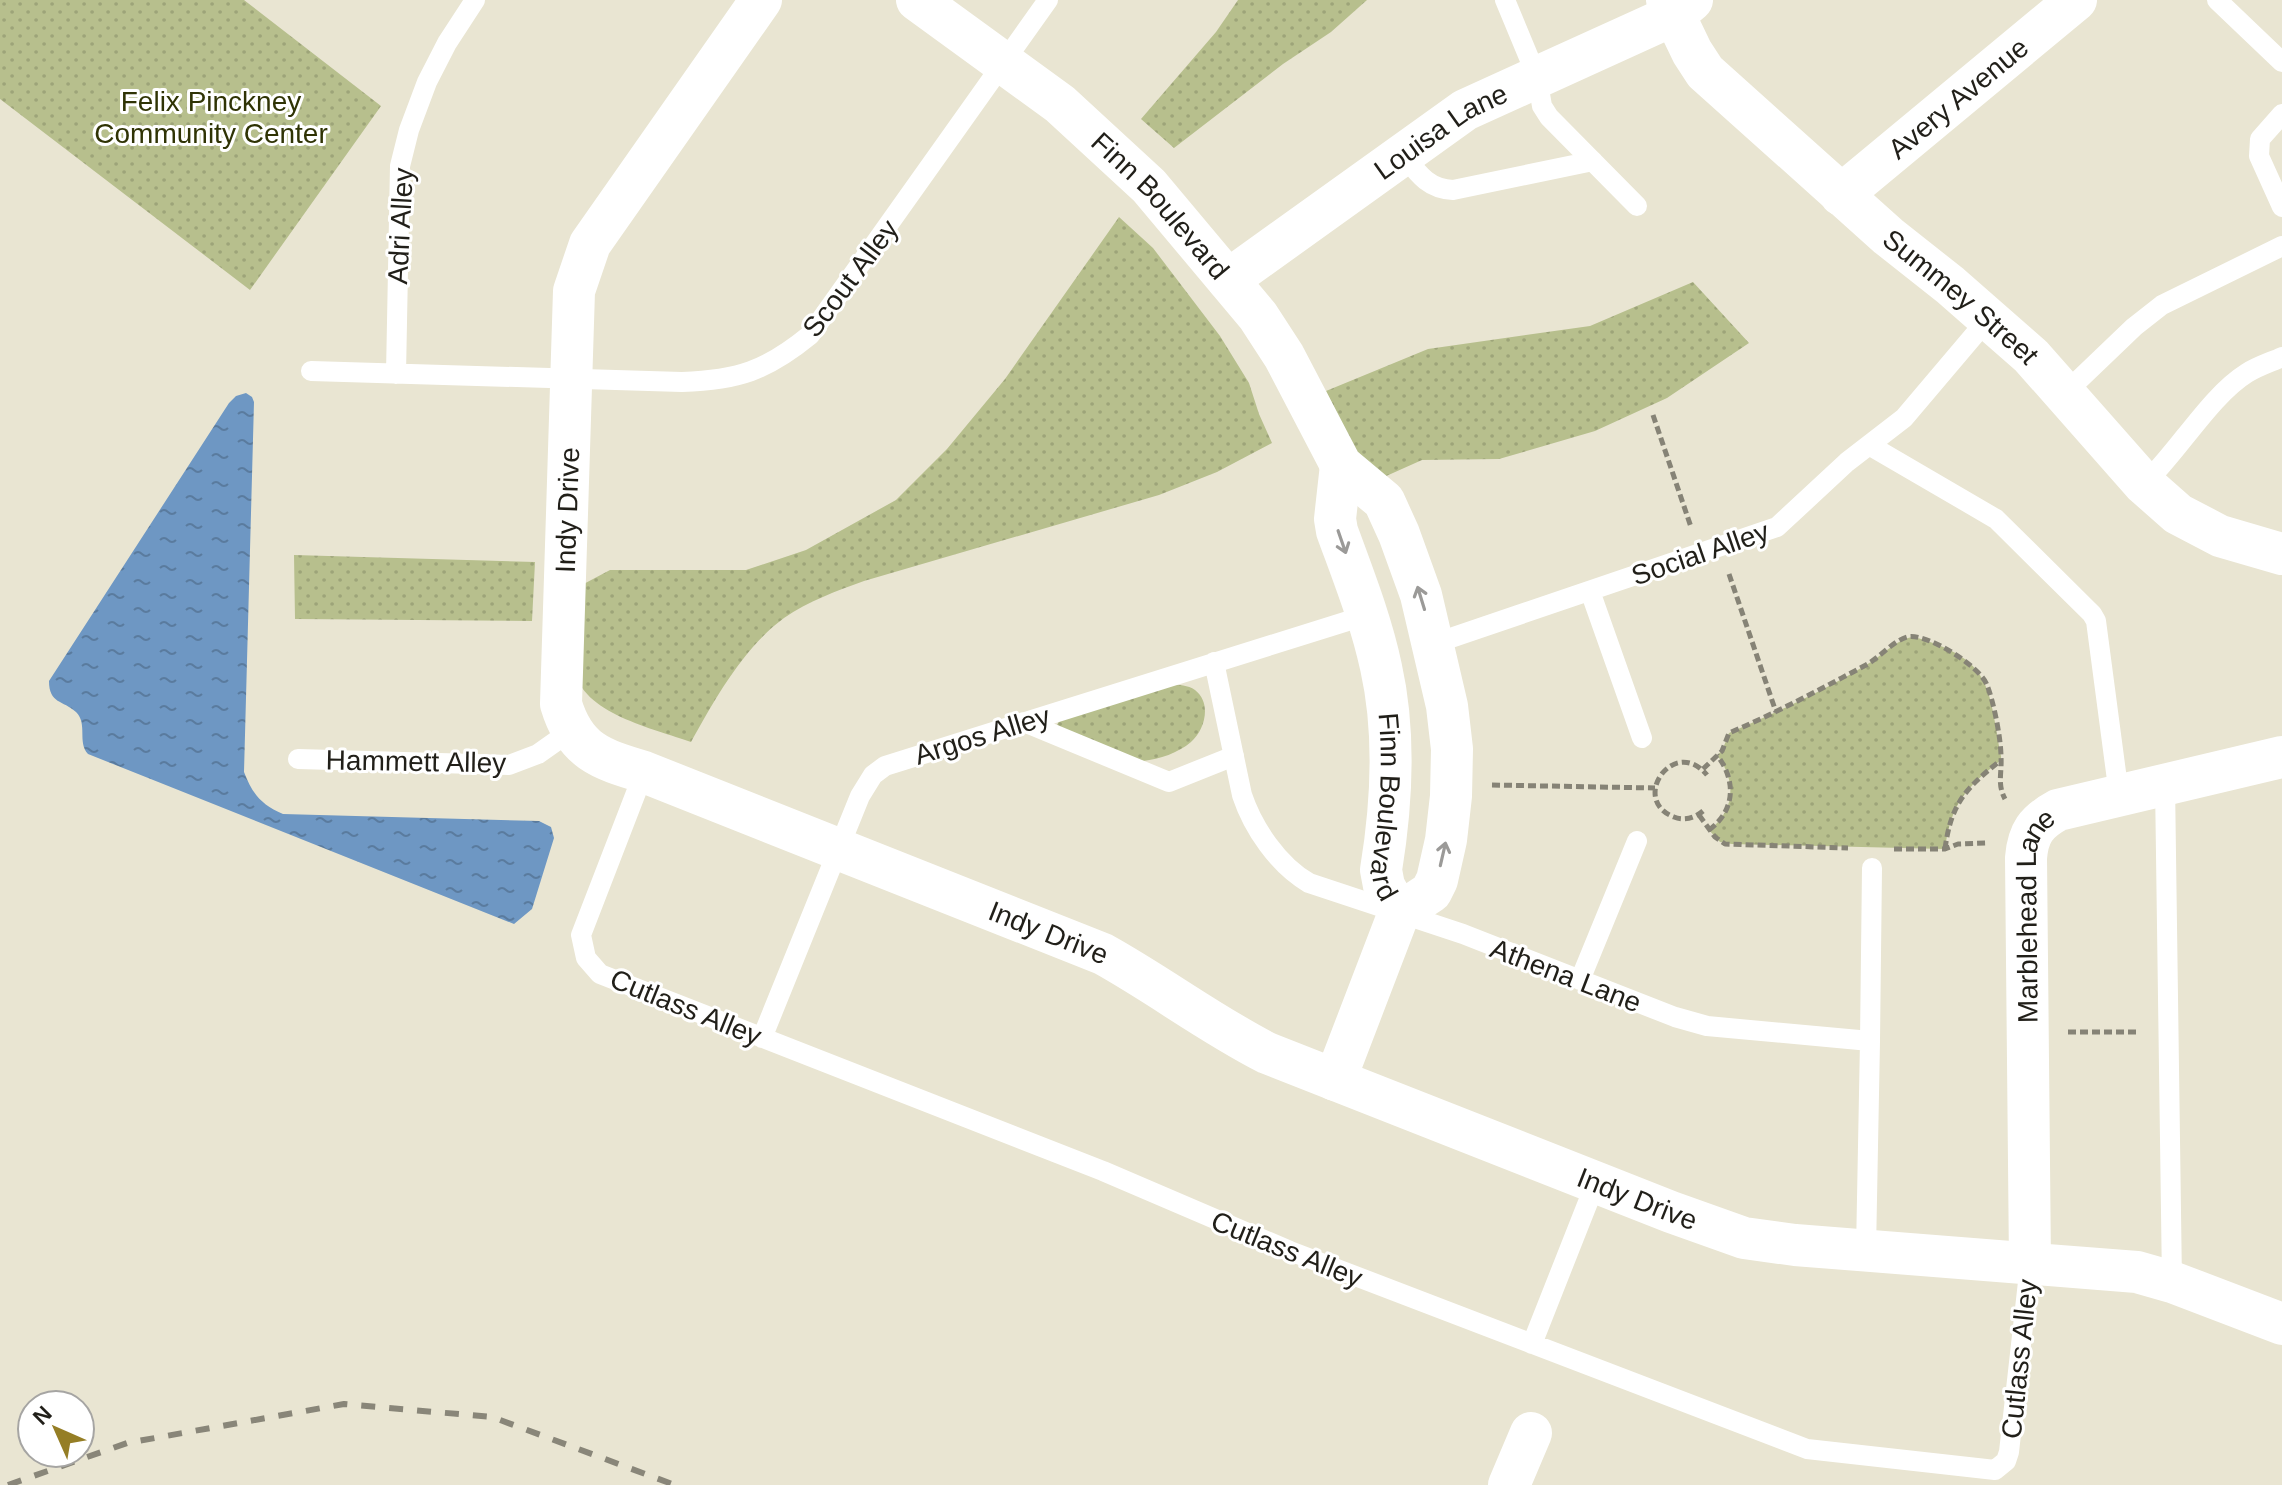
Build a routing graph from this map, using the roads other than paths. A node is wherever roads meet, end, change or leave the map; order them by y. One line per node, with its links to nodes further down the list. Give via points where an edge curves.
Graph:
1 (475, 0): 23 (lane, Adri Alley, via 427,82 400,166)
2 (761, 0): 24 (street, Indy Drive, via 590,244 574,291)
3 (917, 0): 9 (street, Finn Boulevard)
4 (1048, 0): 9 (lane, Scout Alley)
5 (1505, 0): 11 (lane)
6 (2076, 0): 15 (street, Avery Avenue)
7 (2217, 0): 10 (lane)
8 (1677, 5): 11 (street, Louisa Lane); 15 (street, Summey Street, via 1705,72)
9 (1004, 62): 19 (street, Finn Boulevard, via 1060,104 1139,176); 24 (lane, Scout Alley, via 835,303 789,353 742,376 714,381)
10 (2282, 62)
11 (1537, 77): 13 (street, Louisa Lane, via 1465,110); 14 (lane, via 1549,117)
12 (2282, 114): 17 (lane, via 2260,139 2259,156)
13 (1402, 153): 14 (lane, via 1428,183 1443,190); 19 (street, Louisa Lane)
14 (1593, 161): 16 (lane)
15 (1841, 195): 20 (street, Summey Street)
16 (1637, 206)
17 (2282, 207)
18 (2282, 246): 25 (lane, via 2162,305)
19 (1228, 280): 27 (street, Finn Boulevard, via 1284,356)
20 (1987, 320): 25 (street, Summey Street, via 2031,356); 26 (lane, Social Alley, via 1904,418)
21 (2282, 357): 28 (lane, via 2246,373)
22 (311, 371): 23 (lane, Scout Alley)
23 (396, 374): 24 (lane, Scout Alley)
24 (571, 379): 35 (street, Indy Drive, via 560,676 561,704)
25 (2063, 395): 28 (street, Summey Street)
26 (1869, 445): 30 (lane, Social Alley, via 1777,527); 42 (lane, via 1996,519 2092,614)
27 (1341, 465): 31 (street, Finn Boulevard, one-way to 31, via 1335,519); 32 (street, Finn Boulevard, one-way to 27, via 1390,511)
28 (2144, 484): 29 (street, Summey Street, via 2178,514 2220,536)
29 (2282, 554)
30 (1590, 591): 32 (lane, Social Alley); 36 (lane)
31 (1367, 615): 33 (lane, Argos Alley); 46 (street, Finn Boulevard, via 1382,667 1391,735 1389,818 1381,870)
32 (1433, 644): 46 (street, Finn Boulevard, one-way to 32, via 1431,892 1446,840 1452,749)
33 (1214, 662): 34 (lane, Argos Alley); 37 (lane, Athena Lane)
34 (1024, 722): 37 (lane, via 1169,782); 44 (lane, Argos Alley, via 885,766 866,785)
35 (572, 730): 39 (lane, Hammett Alley, via 538,754 509,765); 40 (street, Indy Drive, via 588,750)
36 (1642, 738)
37 (1234, 756): 46 (lane, Athena Lane, via 1249,815 1297,876)
38 (2282, 757): 41 (street, Marblehead Lane)
39 (298, 759)
40 (644, 772): 44 (street, Indy Drive); 48 (lane, Cutlass Alley, via 581,935 586,958 600,974)
41 (2165, 783): 42 (street, Marblehead Lane); 54 (lane)
42 (2119, 795): 53 (street, Marblehead Lane, via 2058,810 2033,828 2027,842)
43 (1637, 841): 47 (lane)
44 (838, 850): 48 (lane, Argos Alley); 50 (street, Indy Drive, via 1103,954 1224,1031)
45 (1872, 868): 49 (lane)
46 (1399, 913): 47 (lane, Athena Lane); 50 (street, Finn Boulevard)
47 (1580, 980): 49 (lane, Athena Lane, via 1707,1026)
48 (762, 1038): 56 (lane, Cutlass Alley)
49 (1870, 1041): 52 (lane)
50 (1335, 1080): 51 (street, Indy Drive)
51 (1596, 1182): 52 (street, Indy Drive, via 1744,1238); 56 (lane)
52 (1866, 1251): 53 (street, Indy Drive)
53 (2030, 1264): 54 (street, Indy Drive, via 2137,1272); 56 (lane, Cutlass Alley, via 2009,1452 1995,1470 1807,1449)
54 (2172, 1282): 55 (street, Indy Drive)
55 (2282, 1324)
56 (1532, 1344)
57 (1531, 1433): 58 (street)
58 (1509, 1485)

